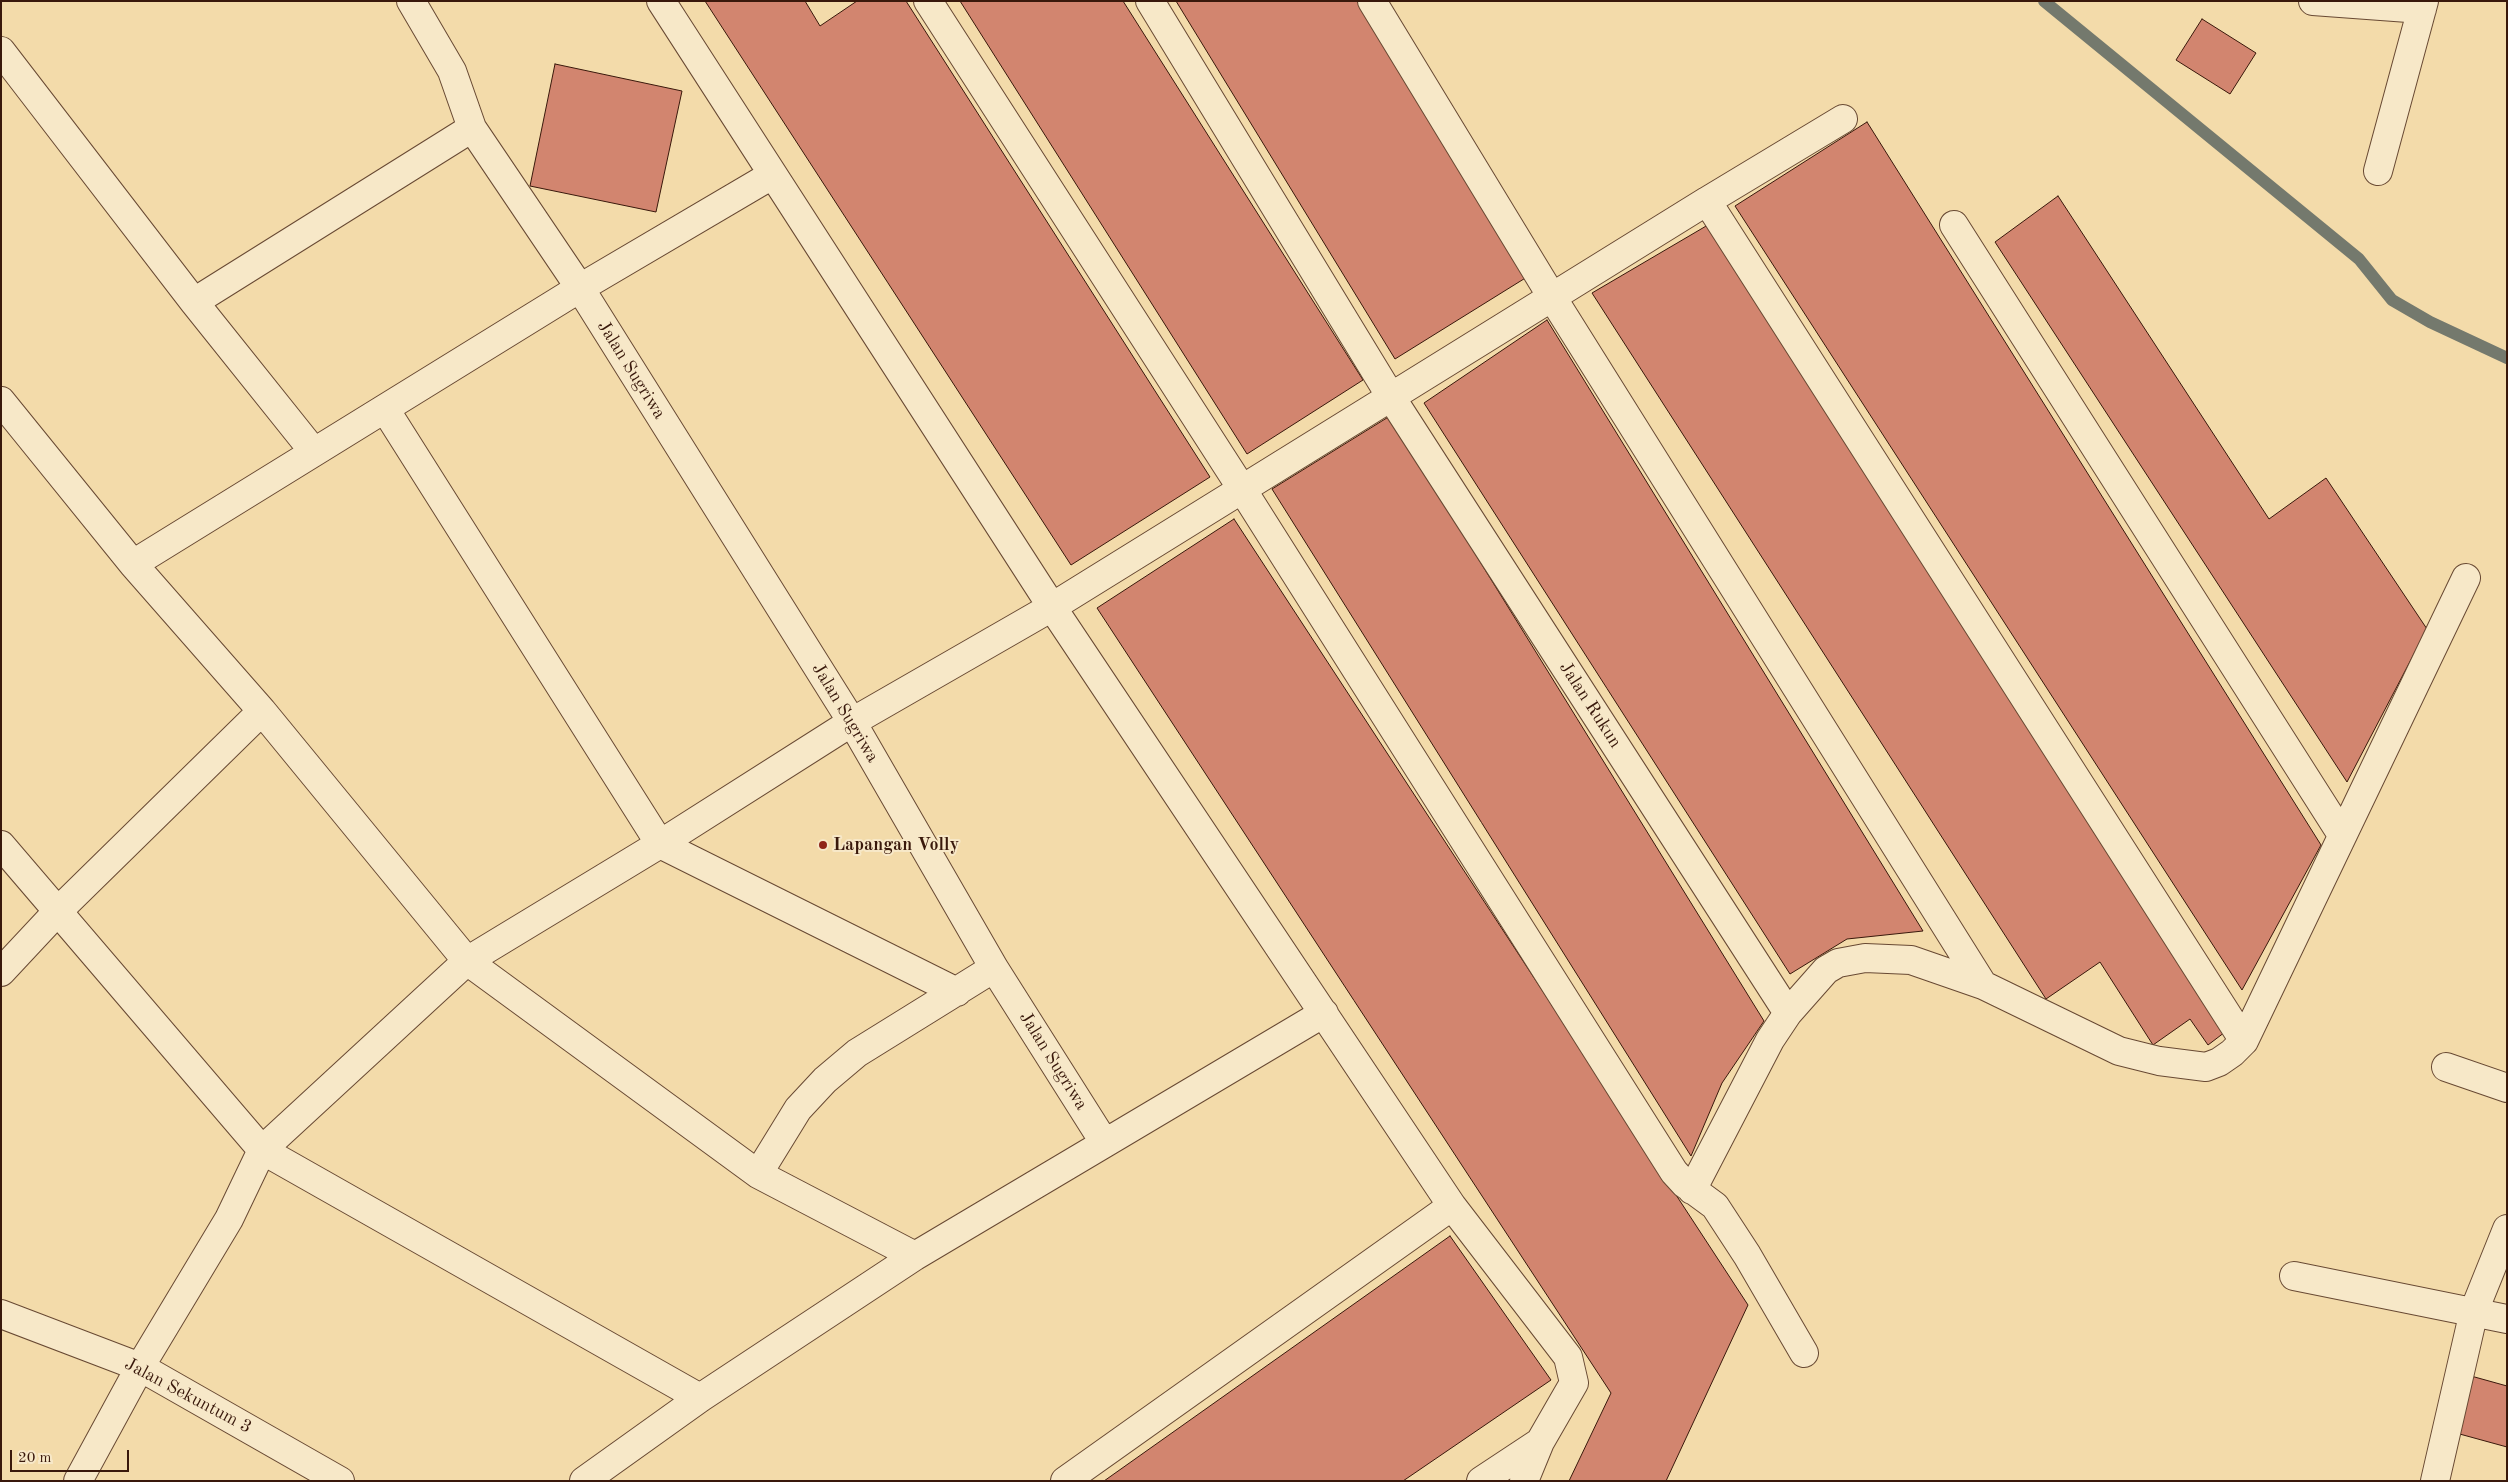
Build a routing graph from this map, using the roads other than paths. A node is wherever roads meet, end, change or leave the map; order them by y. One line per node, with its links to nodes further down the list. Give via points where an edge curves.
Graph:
1 (411, 1): 10 (street, Jalan Sugriwa, via 452,71)
2 (661, 1): 12 (street)
3 (928, 1): 22 (street)
4 (1150, 1): 18 (street, Jalan Rukun)
5 (1372, 1): 16 (street)
6 (2313, 1): 7 (street)
7 (2423, 5): 11 (street)
8 (1, 51): 17 (street)
9 (1844, 119): 13 (street)
10 (472, 128): 15 (street, Jalan Sugriwa); 17 (street)
11 (2378, 171)
12 (772, 174): 15 (street); 25 (street)
13 (1707, 201): 16 (street); 39 (street)
14 (1954, 225): 28 (street)
15 (580, 288): 20 (street); 27 (street, Jalan Sugriwa)
16 (1552, 297): 18 (street); 35 (street)
17 (194, 302): 21 (street)
18 (1391, 397): 22 (street); 38 (street, Jalan Rukun)
19 (1, 401): 23 (street)
20 (385, 409): 21 (street); 29 (street)
21 (314, 452): 23 (street)
22 (1242, 489): 25 (street); 45 (street, via 1674,1172)
23 (133, 564): 26 (street)
24 (2466, 578): 28 (street)
25 (1052, 607): 27 (street); 37 (street)
26 (262, 712): 31 (street); 32 (street)
27 (852, 722): 29 (street); 33 (street, Jalan Sugriwa)
28 (2342, 835): 39 (street)
29 (660, 844): 32 (street); 36 (street)
30 (1, 845): 31 (street)
31 (57, 912): 34 (street); 43 (street)
32 (466, 961): 43 (street); 44 (street)
33 (994, 968): 36 (street); 42 (street, Jalan Sugriwa)
34 (1, 972)
35 (1983, 985): 38 (street, via 1911,960 1865,958 1838,963 1826,970); 39 (street, via 2119,1051 2159,1061 2206,1068 2232,1053)
36 (957, 992): 44 (street, via 857,1053 825,1080 798,1109)
37 (1324, 1013): 42 (street); 46 (street)
38 (1788, 1013): 45 (street, via 1770,1040)
39 (2244, 1041)
40 (2446, 1067): 41 (street)
41 (2507, 1088)
42 (1104, 1142): 48 (street)
43 (262, 1150): 54 (street, via 229,1218); 55 (street)
44 (758, 1174): 48 (street)
45 (1692, 1190): 53 (street, via 1715,1206)
46 (1452, 1206): 56 (street, via 1568,1357 1574,1383); 60 (street)
47 (2507, 1229): 50 (street)
48 (915, 1256): 55 (street)
49 (2294, 1276): 50 (street)
50 (2474, 1311): 52 (street); 63 (street)
51 (1, 1314): 54 (street, Jalan Sekuntum 3)
52 (2507, 1319)
53 (1804, 1353)
54 (140, 1367): 57 (street); 58 (street, Jalan Sekuntum 3)
55 (700, 1398): 59 (street)
56 (1540, 1442): 61 (street); 62 (street)
57 (78, 1481)
58 (340, 1481)
59 (584, 1481)
60 (1064, 1481)
61 (1481, 1481)
62 (1524, 1481)
63 (2435, 1481)

